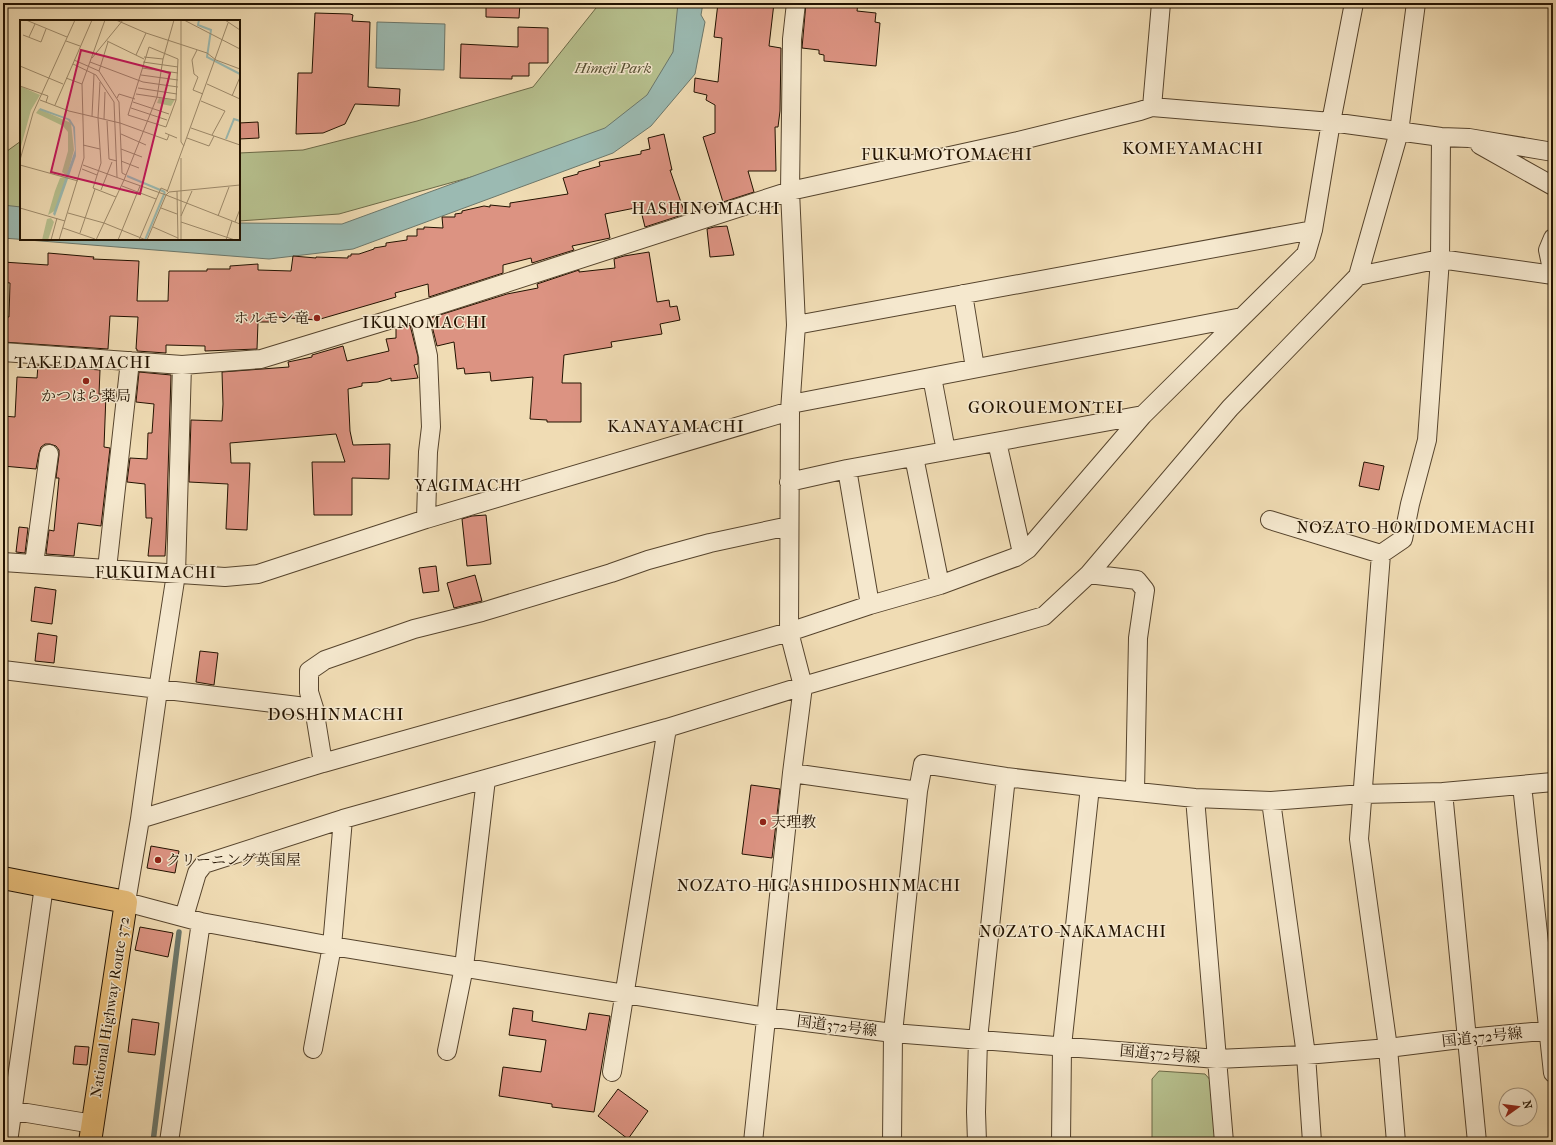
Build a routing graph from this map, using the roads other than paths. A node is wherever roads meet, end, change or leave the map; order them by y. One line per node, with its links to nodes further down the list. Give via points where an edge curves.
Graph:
1 (796, 3): 12 (street, via 792,39)
2 (1161, 3): 5 (street)
3 (1354, 3): 6 (street)
4 (1416, 3): 7 (street)
5 (1152, 107): 6 (street); 12 (street, via 1018,141)
6 (1331, 122): 7 (street); 13 (street)
7 (1399, 132): 8 (street); 17 (street)
8 (1441, 137): 9 (street); 15 (street)
9 (1469, 138): 10 (street); 11 (street)
10 (1553, 152)
11 (1553, 186)
12 (790, 191): 19 (street); 21 (street)
13 (1313, 230): 18 (street); 20 (street, via 1306,254)
14 (1553, 238): 16 (street, via 1548,250)
15 (1440, 259): 16 (street); 17 (street); 39 (street, via 1427,440 1403,539)
16 (1553, 275)
17 (1358, 276): 44 (street, via 1230,408)
18 (963, 294): 21 (street); 25 (street)
19 (418, 311): 24 (street, via 261,359); 35 (street, via 428,356 431,427)
20 (1242, 317): 25 (street); 28 (street)
21 (796, 325): 27 (street)
22 (3, 352): 23 (street)
23 (130, 361): 24 (street); 42 (street)
24 (182, 365): 43 (street)
25 (975, 368): 26 (street)
26 (932, 377): 27 (street); 30 (street)
27 (790, 407): 34 (street); 35 (street)
28 (1143, 414): 29 (street); 38 (street)
29 (997, 442): 30 (street); 38 (street)
30 (946, 451): 32 (street)
31 (49, 454): 41 (street)
32 (914, 457): 33 (street); 45 (street)
33 (847, 469): 34 (street); 46 (street)
34 (789, 482): 37 (street)
35 (426, 519): 43 (street, via 258,574 225,577)
36 (1270, 520): 39 (street)
37 (789, 526): 47 (street); 51 (street, via 648,560 482,612 414,629 325,660 310,671 309,692)
38 (1022, 553): 45 (street)
39 (1381, 554): 63 (street)
40 (3, 562): 41 (street)
41 (34, 564): 42 (street)
42 (106, 569): 43 (street)
43 (176, 574): 50 (street)
44 (1089, 574): 49 (street, via 1044,616); 61 (street, via 1137,580 1145,590 1138,638)
45 (940, 585): 46 (street)
46 (870, 605): 47 (street)
47 (789, 632): 49 (street); 53 (street)
48 (3, 670): 50 (street)
49 (803, 686): 52 (street); 54 (street)
50 (158, 690): 51 (street); 66 (street)
51 (314, 708): 53 (street)
52 (667, 728): 56 (street); 75 (street)
53 (323, 763): 66 (street)
54 (792, 773): 60 (street); 76 (street)
55 (1006, 778): 59 (street); 60 (street, via 924,764); 80 (street)
56 (486, 779): 67 (street); 74 (street)
57 (1553, 782): 58 (street)
58 (1522, 785): 62 (street); 77 (street)
59 (1090, 787): 61 (street); 81 (street)
60 (918, 791): 78 (street)
61 (1135, 791): 64 (street)
62 (1443, 792): 63 (street); 79 (street)
63 (1363, 794): 65 (street); 82 (street, via 1359,839)
64 (1195, 798): 65 (street); 86 (street)
65 (1271, 801): 85 (street)
66 (140, 819): 70 (street)
67 (343, 819): 71 (street, via 204,864 197,872); 73 (street)
68 (3, 878): 69 (highway, National Highway Route 372)
69 (44, 886): 70 (highway, National Highway Route 372); 89 (street)
70 (126, 902): 71 (street, 国道372号線); 90 (highway, National Highway Route 372)
71 (184, 917): 72 (street, 国道372号線)
72 (201, 922): 73 (street, 国道372号線); 92 (street)
73 (332, 946): 74 (street, 国道372号線); 83 (street)
74 (464, 967): 75 (street, 国道372号線); 84 (street)
75 (624, 994): 76 (street, 国道372号線); 87 (street)
76 (766, 1017): 78 (street, 国道372号線); 93 (street)
77 (1551, 1031): 79 (street, 国道372号線); 88 (street)
78 (893, 1033): 80 (street, 国道372号線); 94 (street)
79 (1468, 1038): 82 (street, 国道372号線); 100 (street)
80 (978, 1039): 81 (street, 国道372号線); 95 (street)
81 (1062, 1046): 86 (street, 国道372号線); 96 (street)
82 (1388, 1048): 85 (street, 国道372号線); 99 (street)
83 (313, 1049)
84 (447, 1051)
85 (1306, 1055): 86 (street, 国道372号線); 98 (street)
86 (1217, 1059): 97 (street)
87 (612, 1072)
88 (1553, 1073)
89 (8, 1110): 90 (street); 91 (street)
90 (92, 1133)
91 (8, 1142)
92 (170, 1142)
93 (753, 1142)
94 (892, 1142)
95 (977, 1142)
96 (1061, 1142)
97 (1224, 1142)
98 (1312, 1142)
99 (1396, 1142)
100 (1478, 1142)

